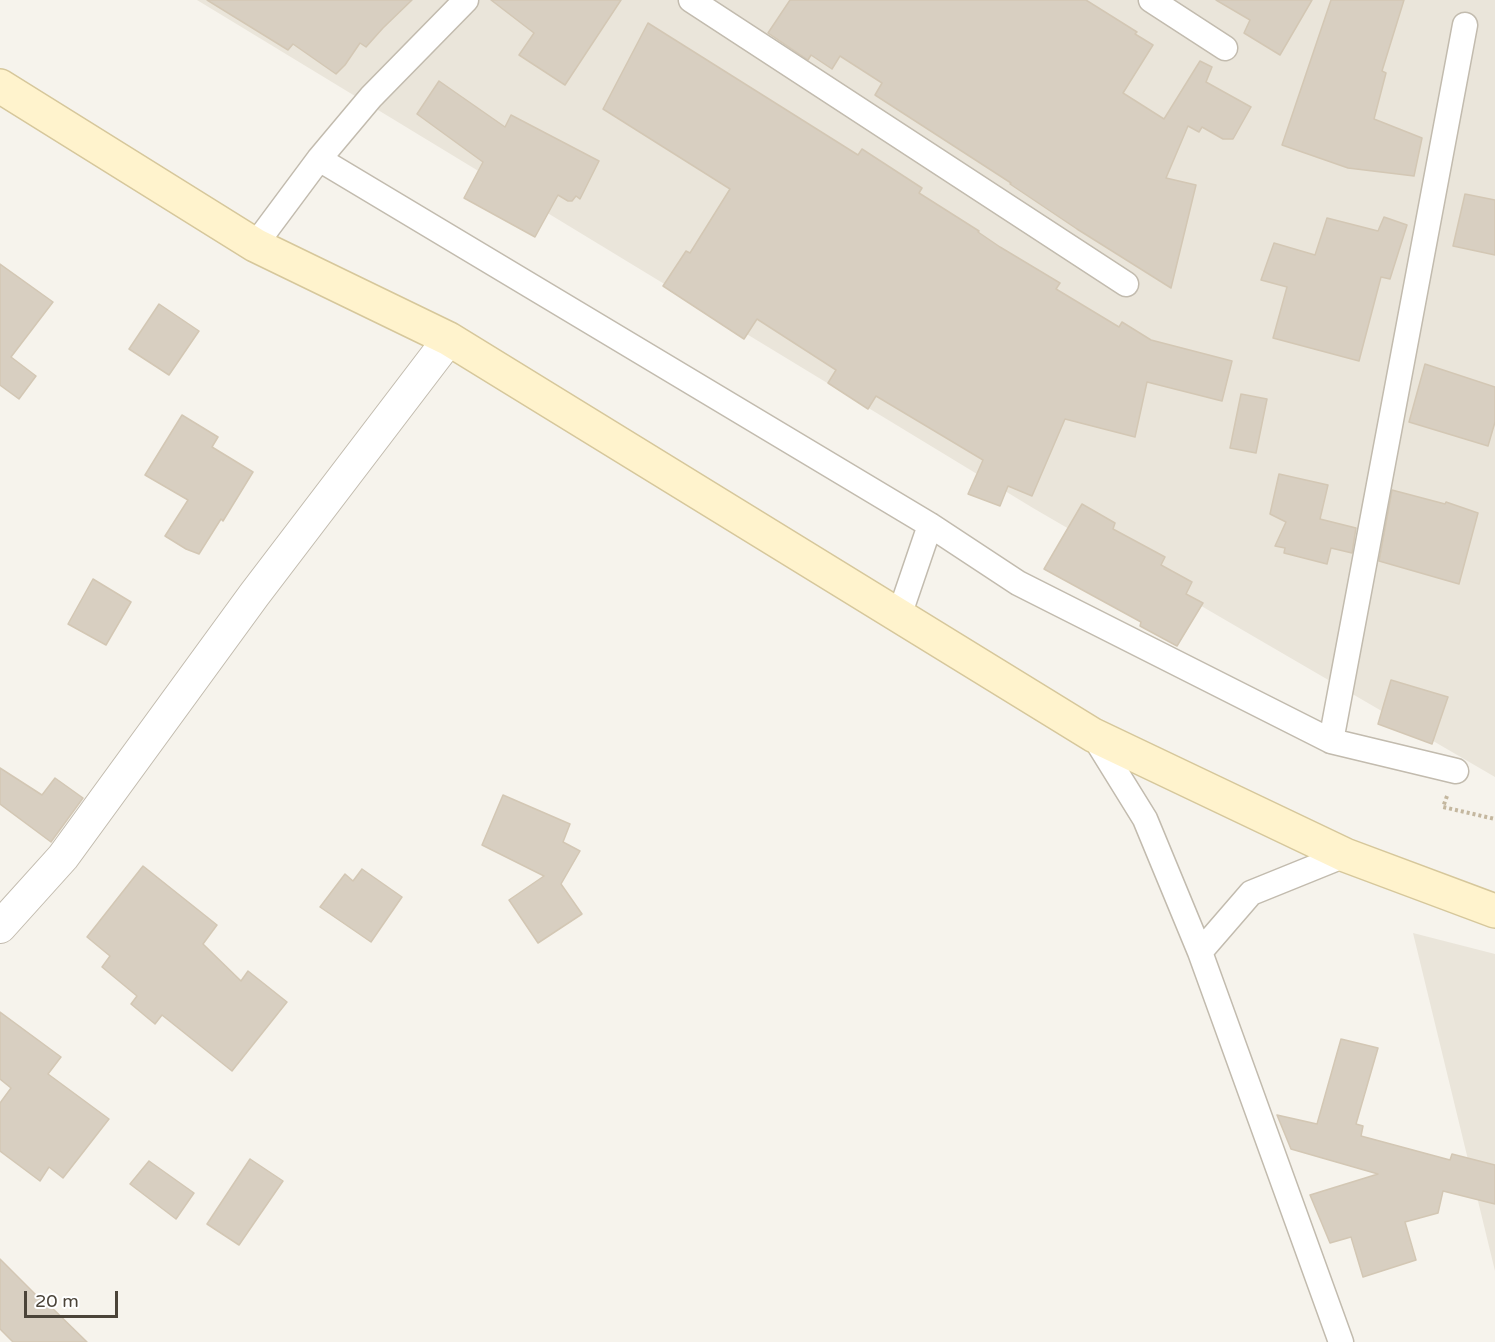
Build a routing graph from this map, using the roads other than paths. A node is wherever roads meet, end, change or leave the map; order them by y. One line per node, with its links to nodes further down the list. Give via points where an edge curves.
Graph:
1 (466, 0): 7 (street, via 371,97)
2 (691, 0): 9 (street)
3 (1151, 0): 5 (street)
4 (1465, 25): 14 (street)
5 (1225, 48)
6 (0, 86): 8 (main road)
7 (319, 159): 8 (street); 11 (street)
8 (255, 245): 10 (main road)
9 (1126, 285)
10 (449, 339): 12 (main road); 18 (street, via 254,595 63,857)
11 (930, 525): 12 (street); 14 (street, via 1017,582)
12 (899, 616): 13 (main road)
13 (1093, 735): 16 (main road); 19 (street, via 1145,819)
14 (1331, 741): 15 (street)
15 (1456, 771)
16 (1345, 855): 17 (main road); 19 (street, via 1251,893)
17 (1495, 912)
18 (0, 927)
19 (1200, 952): 20 (street)
20 (1341, 1342)

